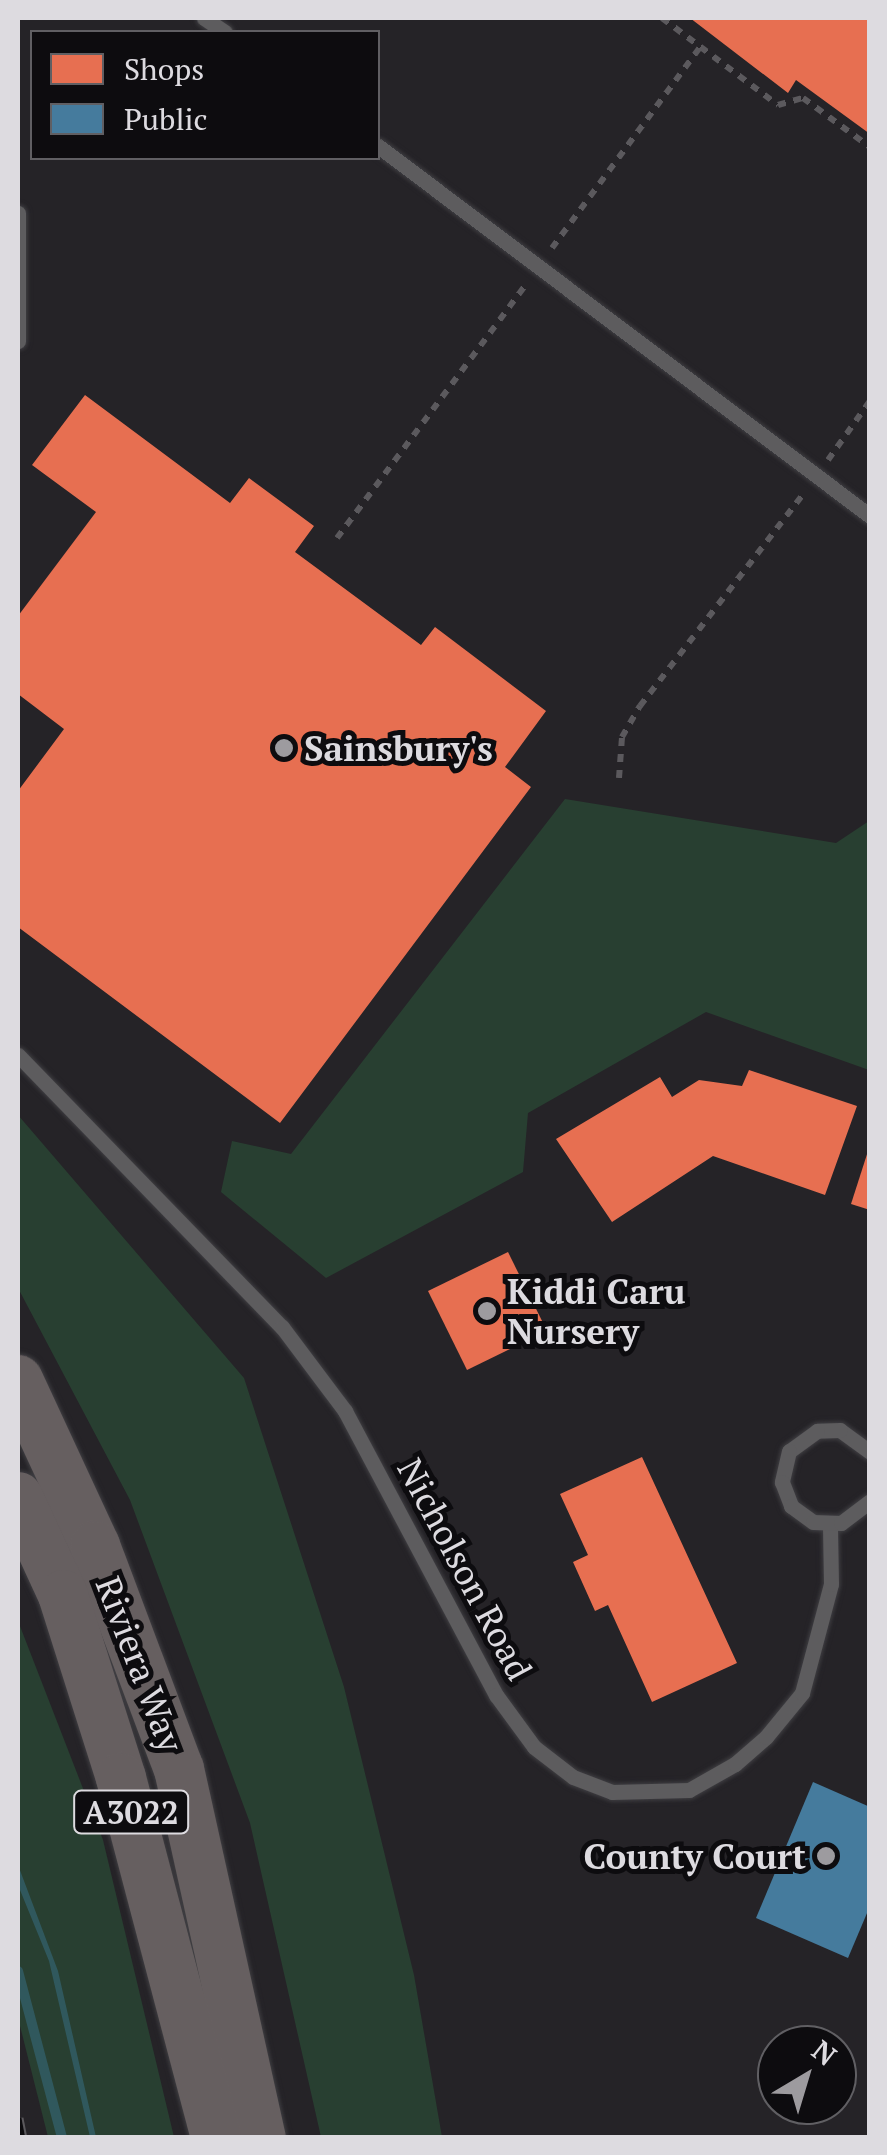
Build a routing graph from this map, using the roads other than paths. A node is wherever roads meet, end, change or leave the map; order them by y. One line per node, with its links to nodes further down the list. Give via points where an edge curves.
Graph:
1 (380, 147): 4 (lane)
2 (18, 213): 3 (lane)
3 (18, 341)
4 (870, 516)
5 (18, 1055): 10 (lane, Nicholson Road, via 282,1327 346,1410 496,1695 534,1747 573,1777 612,1792 689,1790 766,1737 802,1693 831,1584)
6 (18, 1380): 12 (main road, Riviera Way / A3022, via 95,1546 180,1769)
7 (870, 1452): 10 (lane, via 840,1430 817,1431 789,1450 782,1482 792,1506)
8 (18, 1497): 11 (main road, Riviera Way / A3022, via 63,1594 121,1778)
9 (870, 1501): 10 (lane, via 856,1516)
10 (830, 1524)
11 (216, 2138)
12 (261, 2138)

